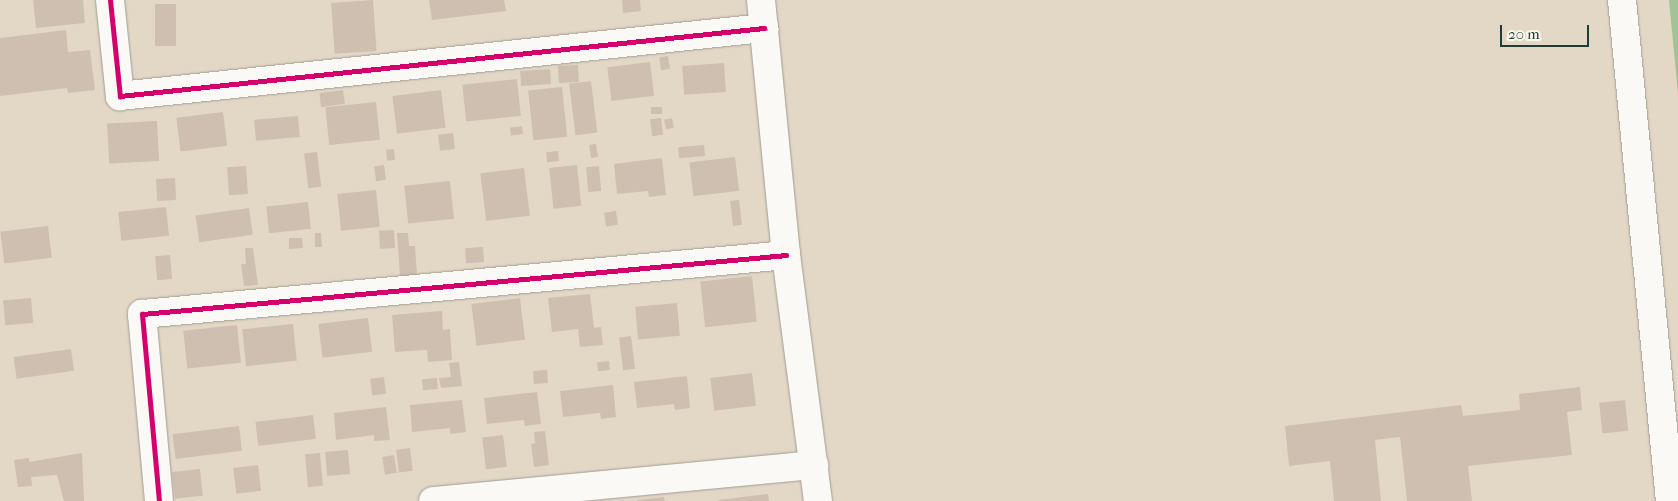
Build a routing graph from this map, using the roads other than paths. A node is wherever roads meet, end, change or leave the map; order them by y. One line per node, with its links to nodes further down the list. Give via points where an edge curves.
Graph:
1 (110, 0): 4 (street, via 120,96)
2 (761, 0): 4 (street)
3 (1622, 0): 10 (street)
4 (764, 28): 5 (street)
5 (786, 255): 6 (street); 7 (street, via 142,314)
6 (814, 465): 8 (street); 9 (street)
7 (159, 501)
8 (433, 501)
9 (818, 501)
10 (1670, 501)

